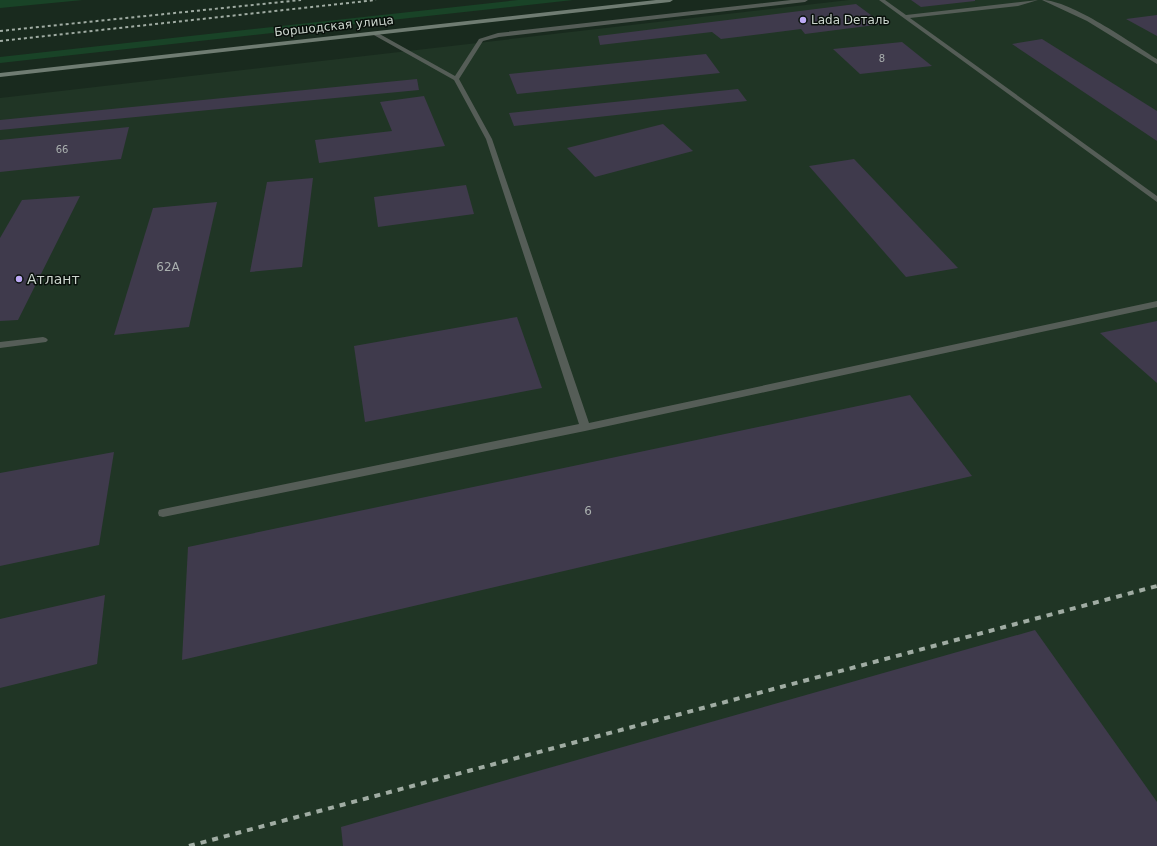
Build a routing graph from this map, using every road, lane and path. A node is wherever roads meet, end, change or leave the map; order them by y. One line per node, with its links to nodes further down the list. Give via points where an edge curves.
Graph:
1 (670, 0): 7 (street, Боршодская улица)
2 (805, 0): 10 (lane, via 498,35 481,40)
3 (882, 0): 6 (lane)
4 (1035, 0): 6 (lane)
5 (1045, 0): 8 (lane, via 1064,6 1101,26)
6 (905, 17): 11 (lane)
7 (374, 33): 9 (street, Боршодская улица); 10 (lane)
8 (1157, 62)
9 (0, 75)
10 (456, 79): 15 (lane, via 489,139)
11 (1157, 200)
12 (1157, 304): 15 (lane)
13 (43, 340): 14 (lane)
14 (0, 346)
15 (585, 427): 16 (lane)
16 (163, 514)

